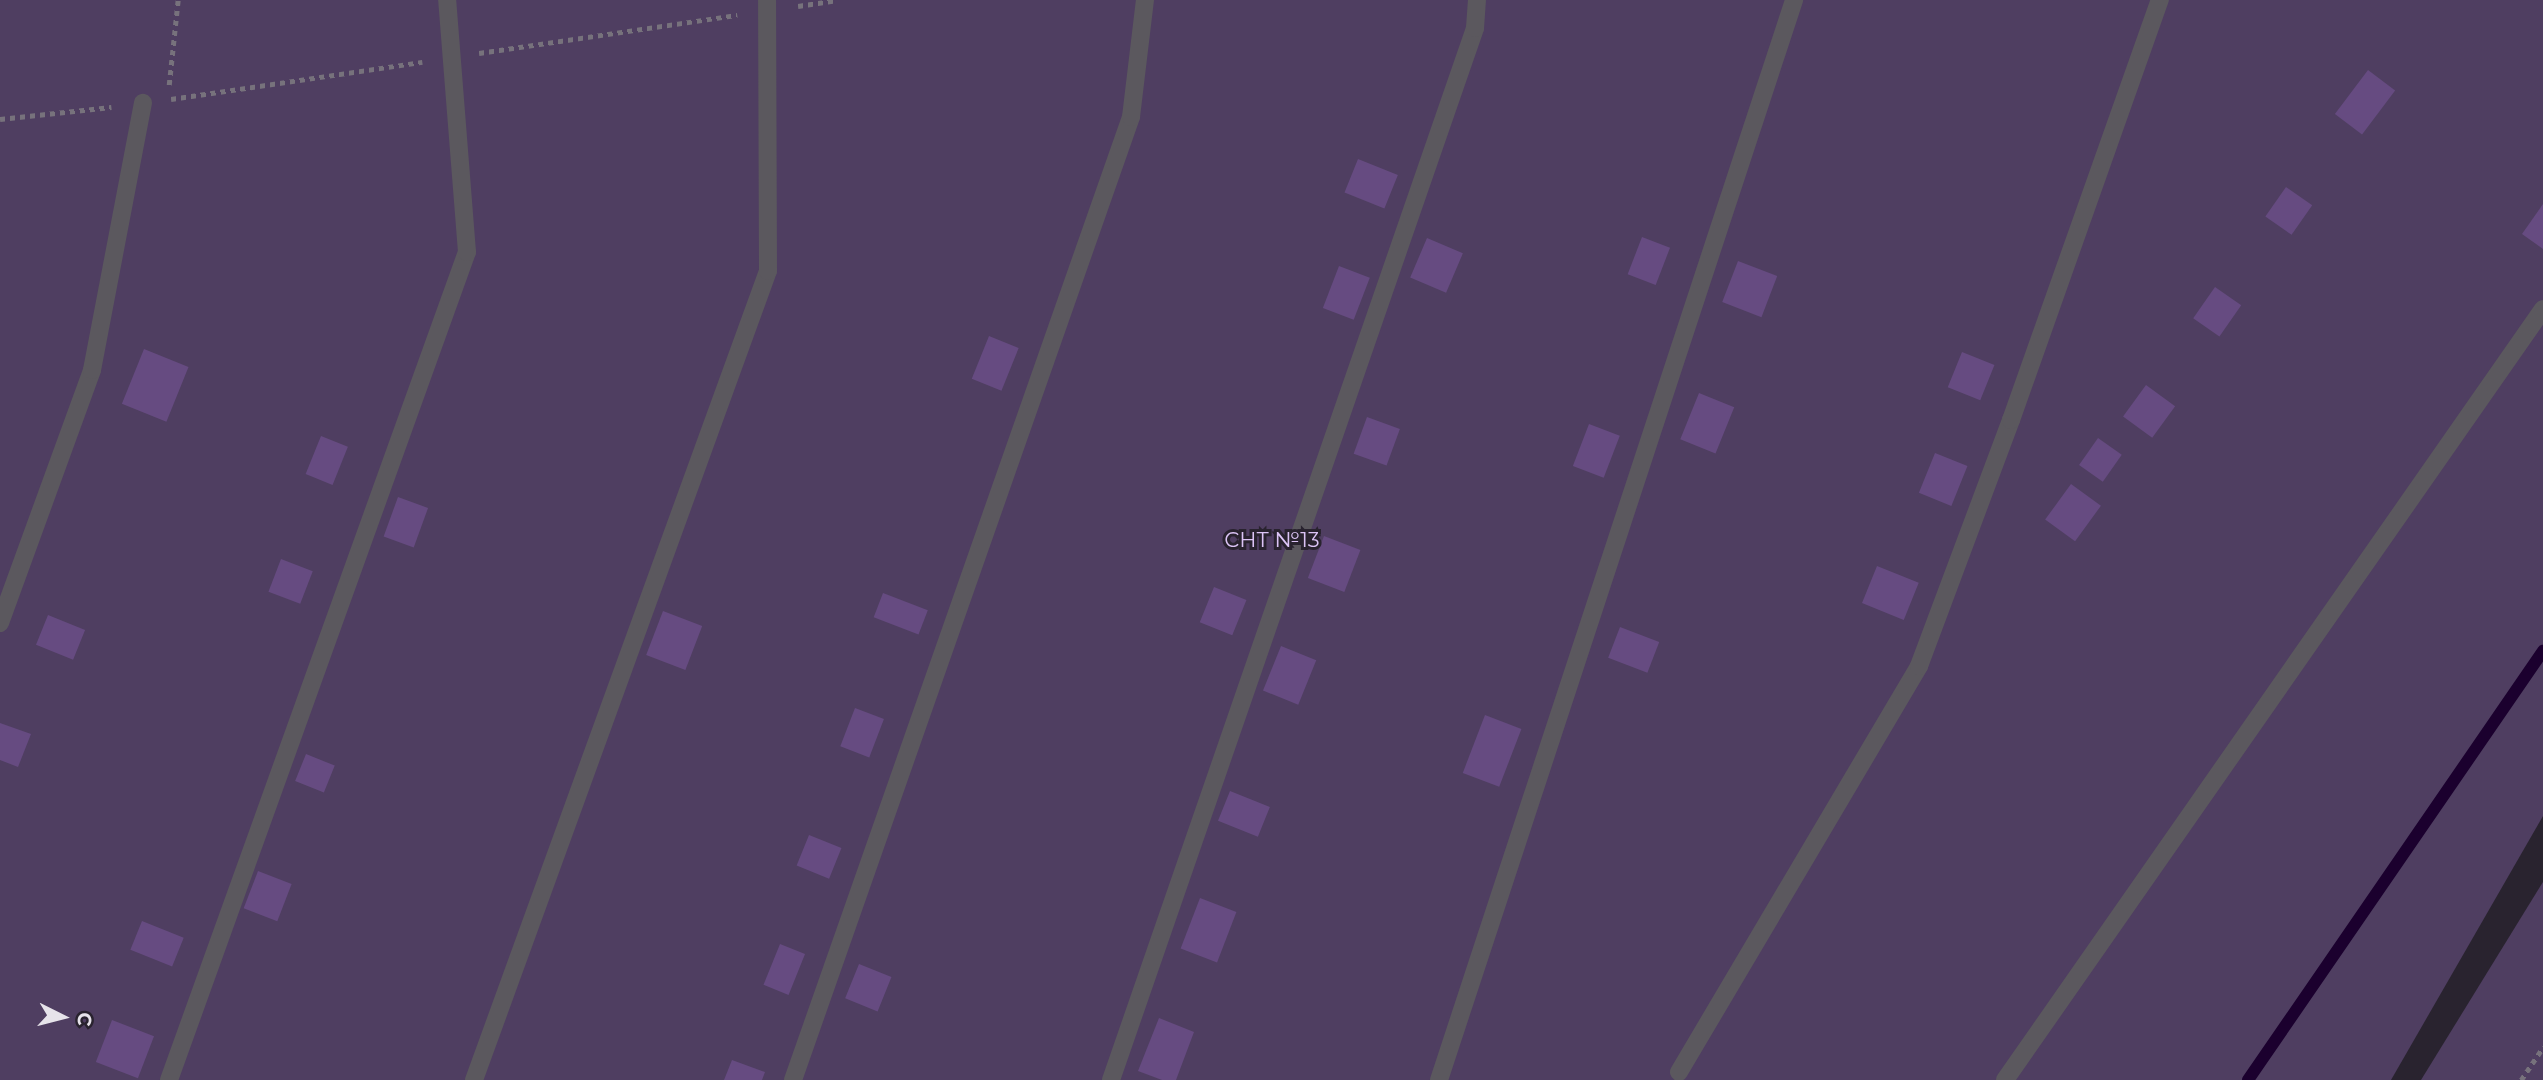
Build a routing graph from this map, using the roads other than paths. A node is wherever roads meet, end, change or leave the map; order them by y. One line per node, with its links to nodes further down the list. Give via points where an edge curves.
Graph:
1 (447, 0): 11 (lane, via 467,252)
2 (767, 0): 12 (lane, via 768,271)
3 (1145, 0): 13 (lane, via 1131,117)
4 (1477, 0): 14 (lane, via 1475,28)
5 (1794, 0): 15 (lane)
6 (2160, 0): 10 (lane, via 1919,666)
7 (143, 103): 9 (lane, via 92,370)
8 (2543, 309): 16 (lane)
9 (0, 623)
10 (1679, 1072)
11 (169, 1080)
12 (474, 1080)
13 (793, 1080)
14 (1111, 1080)
15 (1439, 1080)
16 (2005, 1080)

